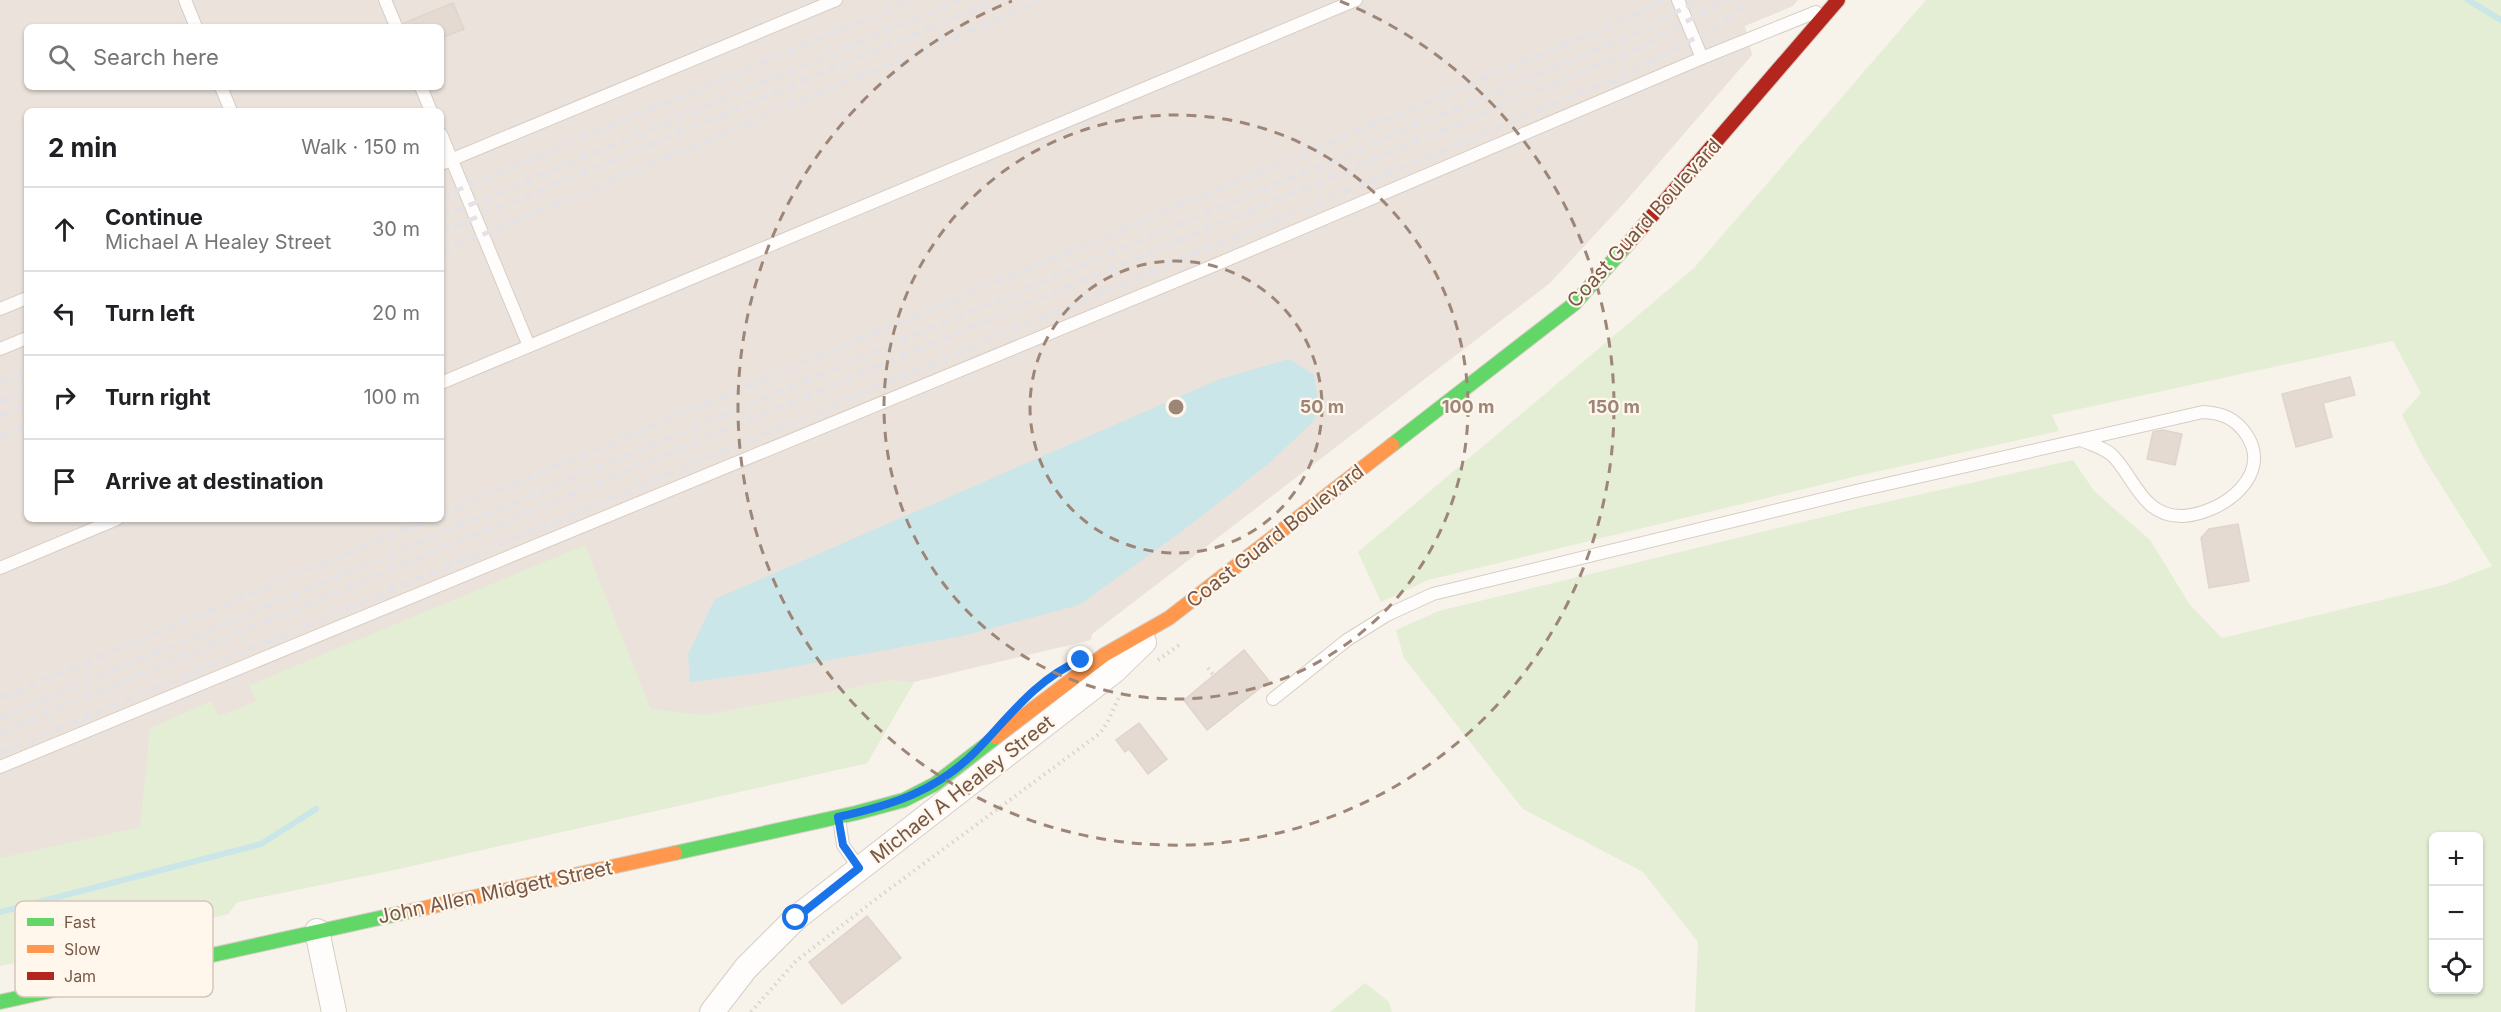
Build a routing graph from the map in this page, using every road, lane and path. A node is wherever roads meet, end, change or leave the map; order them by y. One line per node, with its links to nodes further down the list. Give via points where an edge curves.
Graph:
1 (185, 0): 7 (lane)
2 (385, 0): 8 (lane)
3 (836, 0): 14 (lane)
4 (1356, 0): 18 (lane)
5 (1678, 0): 9 (lane)
6 (1836, 3): 9 (lane); 24 (street, Coast Guard Boulevard, via 1574,304)
7 (195, 24)
8 (395, 24)
9 (1702, 58): 30 (lane, via 1204,270)
10 (222, 90): 12 (lane)
11 (422, 90): 13 (lane)
12 (230, 108)
13 (430, 108)
14 (446, 162): 18 (lane)
15 (24, 299): 16 (lane)
16 (0, 309)
17 (24, 339): 19 (lane)
18 (529, 346): 20 (lane)
19 (0, 349)
20 (444, 382)
21 (2081, 441): 21 (lane, via 2203,412 2219,413 2238,423 2252,443 2255,462 2246,483 2227,502 2184,516 2164,514 2146,502 2114,456); 28 (lane, via 1856,491 1433,594 1347,640)
22 (110, 522): 23 (lane)
23 (0, 568)
24 (1169, 618): 26 (street, Coast Guard Boulevard)
25 (1208, 668): 27 (path)
26 (1113, 673): 29 (street, John Allen Midgett Street, via 1069,665 1014,707); 32 (street, Michael A Healey Street); 39 (path, via 1099,734 796,961)
27 (1214, 676)
28 (1272, 699)
29 (976, 751): 31 (street, John Allen Midgett Street, via 918,794)
30 (0, 767)
31 (838, 817): 32 (lane, via 843,845); 33 (street, John Allen Midgett Street)
32 (859, 868): 38 (street, Michael A Healey Street, via 768,944)
33 (317, 931): 34 (street, John Allen Midgett Street); 37 (street)
34 (213, 954)
35 (22, 997): 36 (street, John Allen Midgett Street)
36 (0, 1002)
37 (334, 1012)
38 (712, 1012)
39 (751, 1012)

